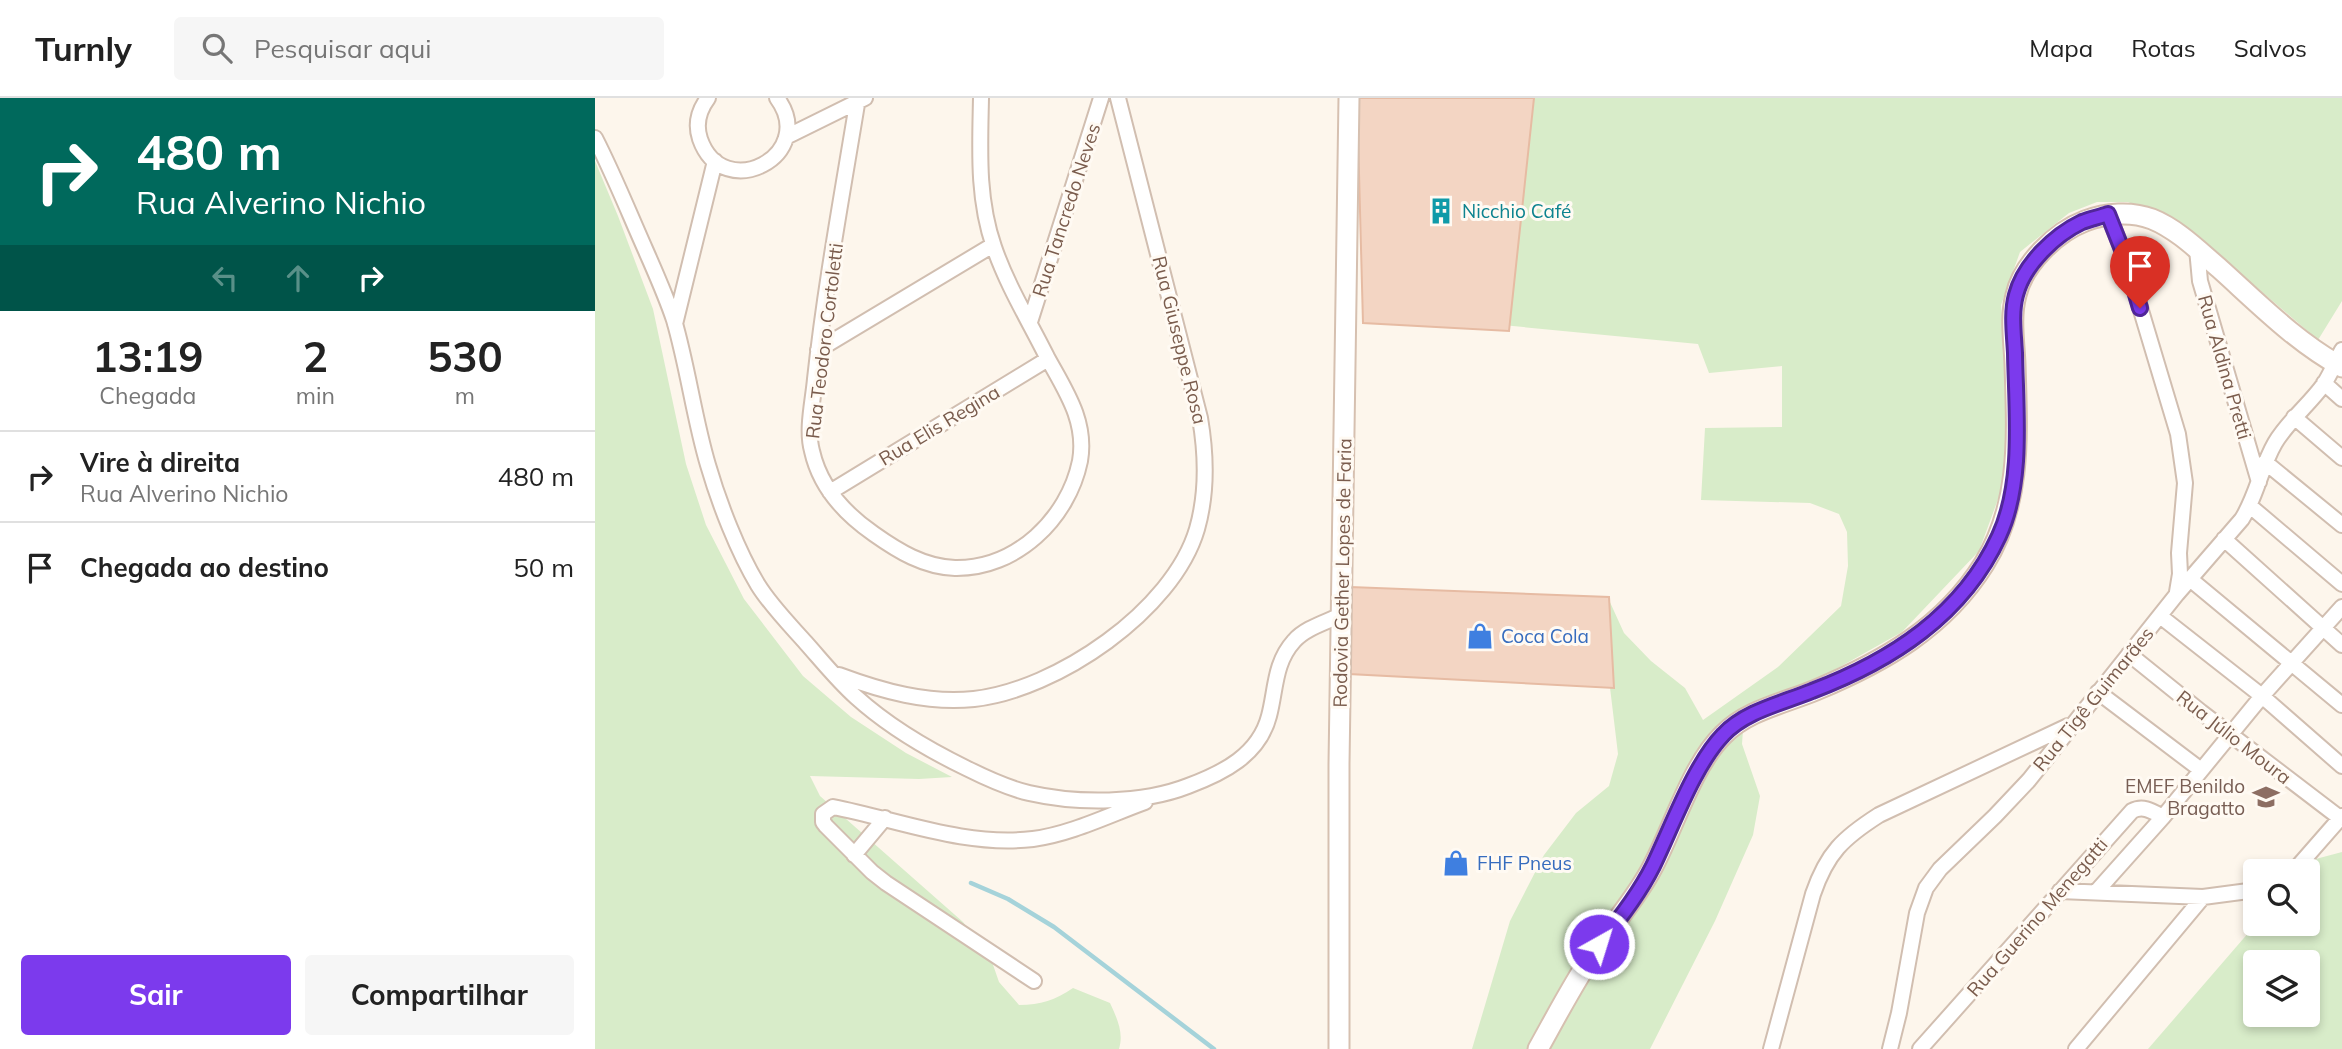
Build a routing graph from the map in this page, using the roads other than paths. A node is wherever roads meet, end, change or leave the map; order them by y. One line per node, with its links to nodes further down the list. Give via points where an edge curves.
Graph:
1 (777, 98): 8 (street, via 787,121)
2 (981, 98): 12 (street, Rua Teodoro Cortoletti, via 979,172)
3 (1101, 98): 14 (street, Rua Tancredo Neves)
4 (1118, 98): 39 (street, Rua Giuseppe Rosa, via 1201,418 1201,509 1191,545 1177,571 1128,625 1054,675 1024,687 972,699 917,697)
5 (1349, 98): 33 (street, Rodovia Gether Lopes de Faria)
6 (704, 100): 10 (street, via 699,135)
7 (861, 101): 8 (street); 16 (street, Rua Teodoro Cortoletti)
8 (786, 137): 10 (street, via 771,161 757,168 743,171)
9 (595, 138): 15 (street, via 662,285)
10 (715, 161): 15 (street)
11 (2108, 214): 13 (street, via 2157,220); 31 (street, via 2178,434 2185,483); 59 (street, via 2081,223 2056,239 2034,261 2018,288 2013,319 2015,467 2000,536 1975,578 1943,614 1900,649 1755,713 1723,734 1699,769 1652,869 1599,944)
12 (993, 245): 14 (street, Rua Teodoro Cortoletti); 16 (street)
13 (2197, 249): 18 (street, via 2317,353); 24 (street, Rua Aldina Pretti, via 2200,281)
14 (1030, 322): 17 (street, Rua Teodoro Cortoletti)
15 (675, 325): 39 (street, via 708,465 728,521 759,586)
16 (818, 349): 25 (street, Rua Teodoro Cortoletti, via 811,449)
17 (1048, 359): 25 (street, Rua Elis Regina); 25 (street, Rua Teodoro Cortoletti, via 1073,403 1080,461 1060,511 1021,549 975,567 928,563 894,548 849,516)
18 (2340, 360): 19 (street, Rua Tigê Guimarães)
19 (2324, 383): 20 (street); 21 (street, Rua Tigê Guimarães)
20 (2342, 399)
21 (2294, 417): 22 (street); 23 (street, Rua Tigê Guimarães)
22 (2342, 458)
23 (2265, 462): 24 (street, Rua Tigê Guimarães); 27 (street)
24 (2259, 483): 26 (street, Rua Tigê Guimarães)
25 (830, 492)
26 (2250, 506): 28 (street, Rua Tigê Guimarães); 30 (street)
27 (2342, 526)
28 (2224, 539): 29 (street, Rua Tigê Guimarães); 35 (street)
29 (2190, 579): 31 (street, Rua Tigê Guimarães); 38 (street)
30 (2342, 584)
31 (2176, 594): 34 (street, Rua Tigê Guimarães)
32 (2342, 607): 35 (street)
33 (1343, 614): 47 (street, via 1304,632 1287,649 1262,733 1240,761); 58 (street, Rodovia Gether Lopes de Faria)
34 (2159, 616): 37 (street, Rua Tigê Guimarães); 41 (street)
35 (2323, 629): 36 (street); 38 (street)
36 (2342, 645)
37 (2129, 654): 40 (street, Rua Tigê Guimarães); 44 (street, Rua Júlio Moura)
38 (2291, 663): 41 (street); 42 (street)
39 (834, 674): 47 (street, via 902,732 945,758 1027,793 1063,799)
40 (2098, 692): 43 (street, Rua Tigê Guimarães); 46 (street)
41 (2262, 696): 44 (street); 45 (street)
42 (2342, 705)
43 (2073, 724): 60 (street, via 1879,815 1852,832 1835,850 1813,894); 61 (street, Rua Tigê Guimarães, via 2029,780 1926,888)
44 (2230, 733): 46 (street); 49 (street, Rua Júlio Moura)
45 (2342, 766)
46 (2201, 770): 48 (street)
47 (1163, 795): 50 (street, via 1035,839 968,838)
48 (2162, 817): 53 (street, Rua Guerino Menegatti, via 2146,808 2132,811); 54 (street)
49 (2341, 817): 52 (street)
50 (885, 818): 51 (street); 51 (street, via 833,807 823,814 823,822)
51 (854, 855): 57 (street, via 886,883)
52 (2304, 859)
53 (2060, 891): 54 (street); 62 (street, Rua Guerino Menegatti)
54 (2096, 892): 56 (street)
55 (2243, 892): 56 (street)
56 (2203, 897): 63 (street)
57 (1034, 981)
58 (1339, 1049)
59 (1538, 1049)
60 (1771, 1049)
61 (1890, 1049)
62 (1920, 1049)
63 (2077, 1049)

